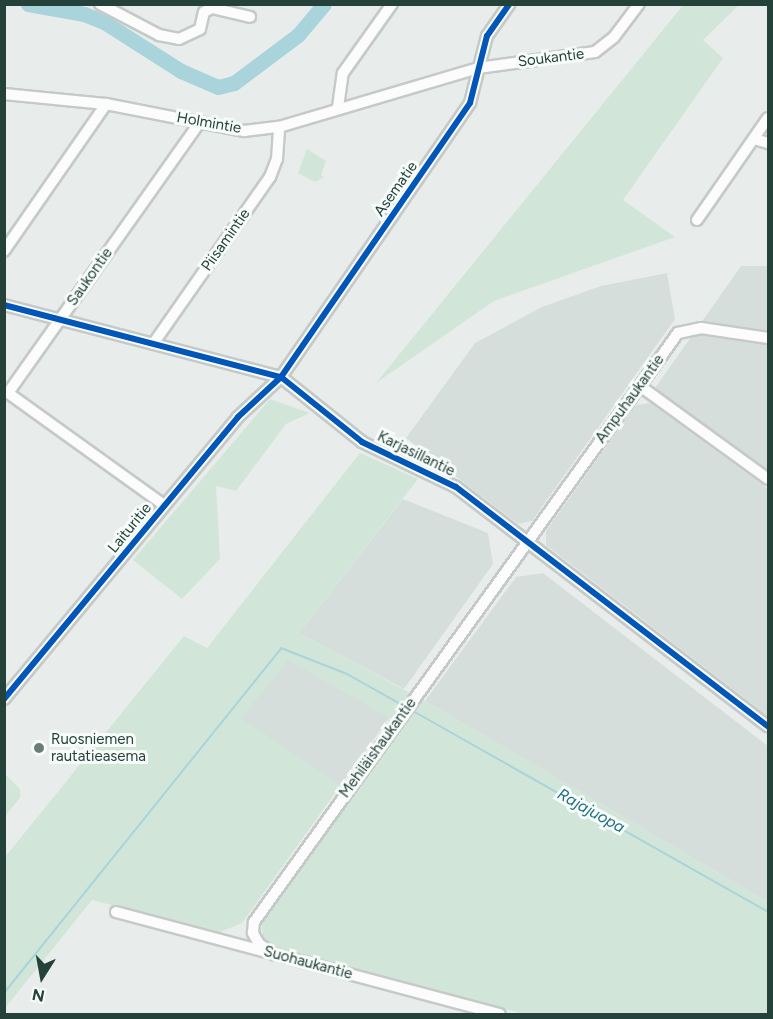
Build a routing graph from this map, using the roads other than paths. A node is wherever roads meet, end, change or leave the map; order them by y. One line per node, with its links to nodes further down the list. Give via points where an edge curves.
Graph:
1 (100, 4): 5 (street, via 159,35 179,39 200,29 204,12 212,9)
2 (392, 4): 9 (street, via 343,73)
3 (508, 4): 6 (street, Asematie, via 487,36)
4 (639, 4): 6 (street, Soukantie, via 614,37 595,52)
5 (250, 18)
6 (478, 68): 9 (street, Holmintie); 21 (street, Asematie, via 470,103)
7 (4, 94): 8 (street, Holmintie)
8 (106, 104): 11 (street, Holmintie); 16 (street)
9 (338, 107): 12 (street, Holmintie)
10 (768, 118): 13 (street)
11 (200, 122): 12 (street, Holmintie, via 244,130); 18 (street, Saukontie)
12 (279, 127): 20 (street, Piisamintie, via 277,159 270,177)
13 (754, 139): 14 (street); 15 (street)
14 (768, 143)
15 (697, 220)
16 (4, 252)
17 (4, 305): 18 (street, Karjasillantie)
18 (60, 319): 20 (street, Karjasillantie); 24 (street, Saukontie, via 8,393)
19 (768, 338): 22 (street, Ampuhaukantie, via 688,329 678,333)
20 (153, 344): 21 (street, Karjasillantie)
21 (281, 377): 24 (street, Laituritie, via 238,417); 25 (street, Karjasillantie, via 340,428 456,487)
22 (640, 386): 23 (street); 25 (street, Ampuhaukantie)
23 (768, 479)
24 (164, 505): 26 (street, Laituritie)
25 (527, 540): 27 (street, Karjasillantie); 29 (street, Mehiläishaukantie, via 254,922 253,933 259,944)
26 (4, 699)
27 (768, 726)
28 (116, 912): 29 (street, Suohaukantie)
29 (275, 955): 30 (street, Suohaukantie)
30 (500, 1014)

